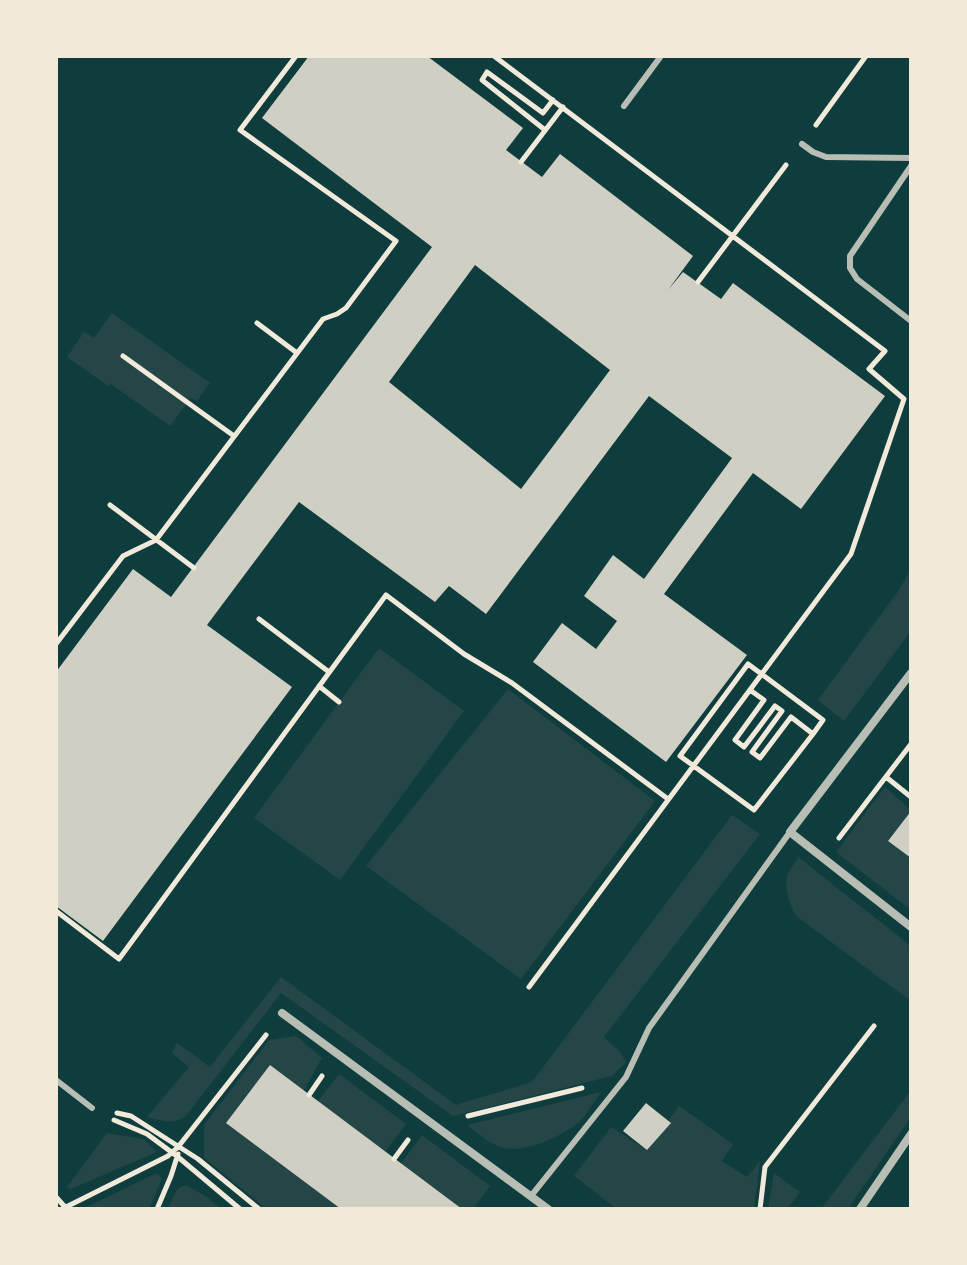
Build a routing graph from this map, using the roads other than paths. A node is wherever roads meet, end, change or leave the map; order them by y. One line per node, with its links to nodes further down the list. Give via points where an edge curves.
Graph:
1 (661, 56): 2 (lane)
2 (624, 106)
3 (802, 144): 4 (lane, via 826,157)
4 (911, 158)
5 (911, 166): 6 (lane, via 849,263 857,279)
6 (911, 321)
7 (911, 673): 8 (street)
8 (790, 832): 9 (street); 14 (lane, via 649,1028 626,1077)
9 (911, 927)
10 (282, 1013): 14 (street)
11 (56, 1080): 12 (lane)
12 (92, 1108)
13 (911, 1134): 16 (street)
14 (531, 1196): 15 (street)
15 (548, 1209)
16 (860, 1209)

